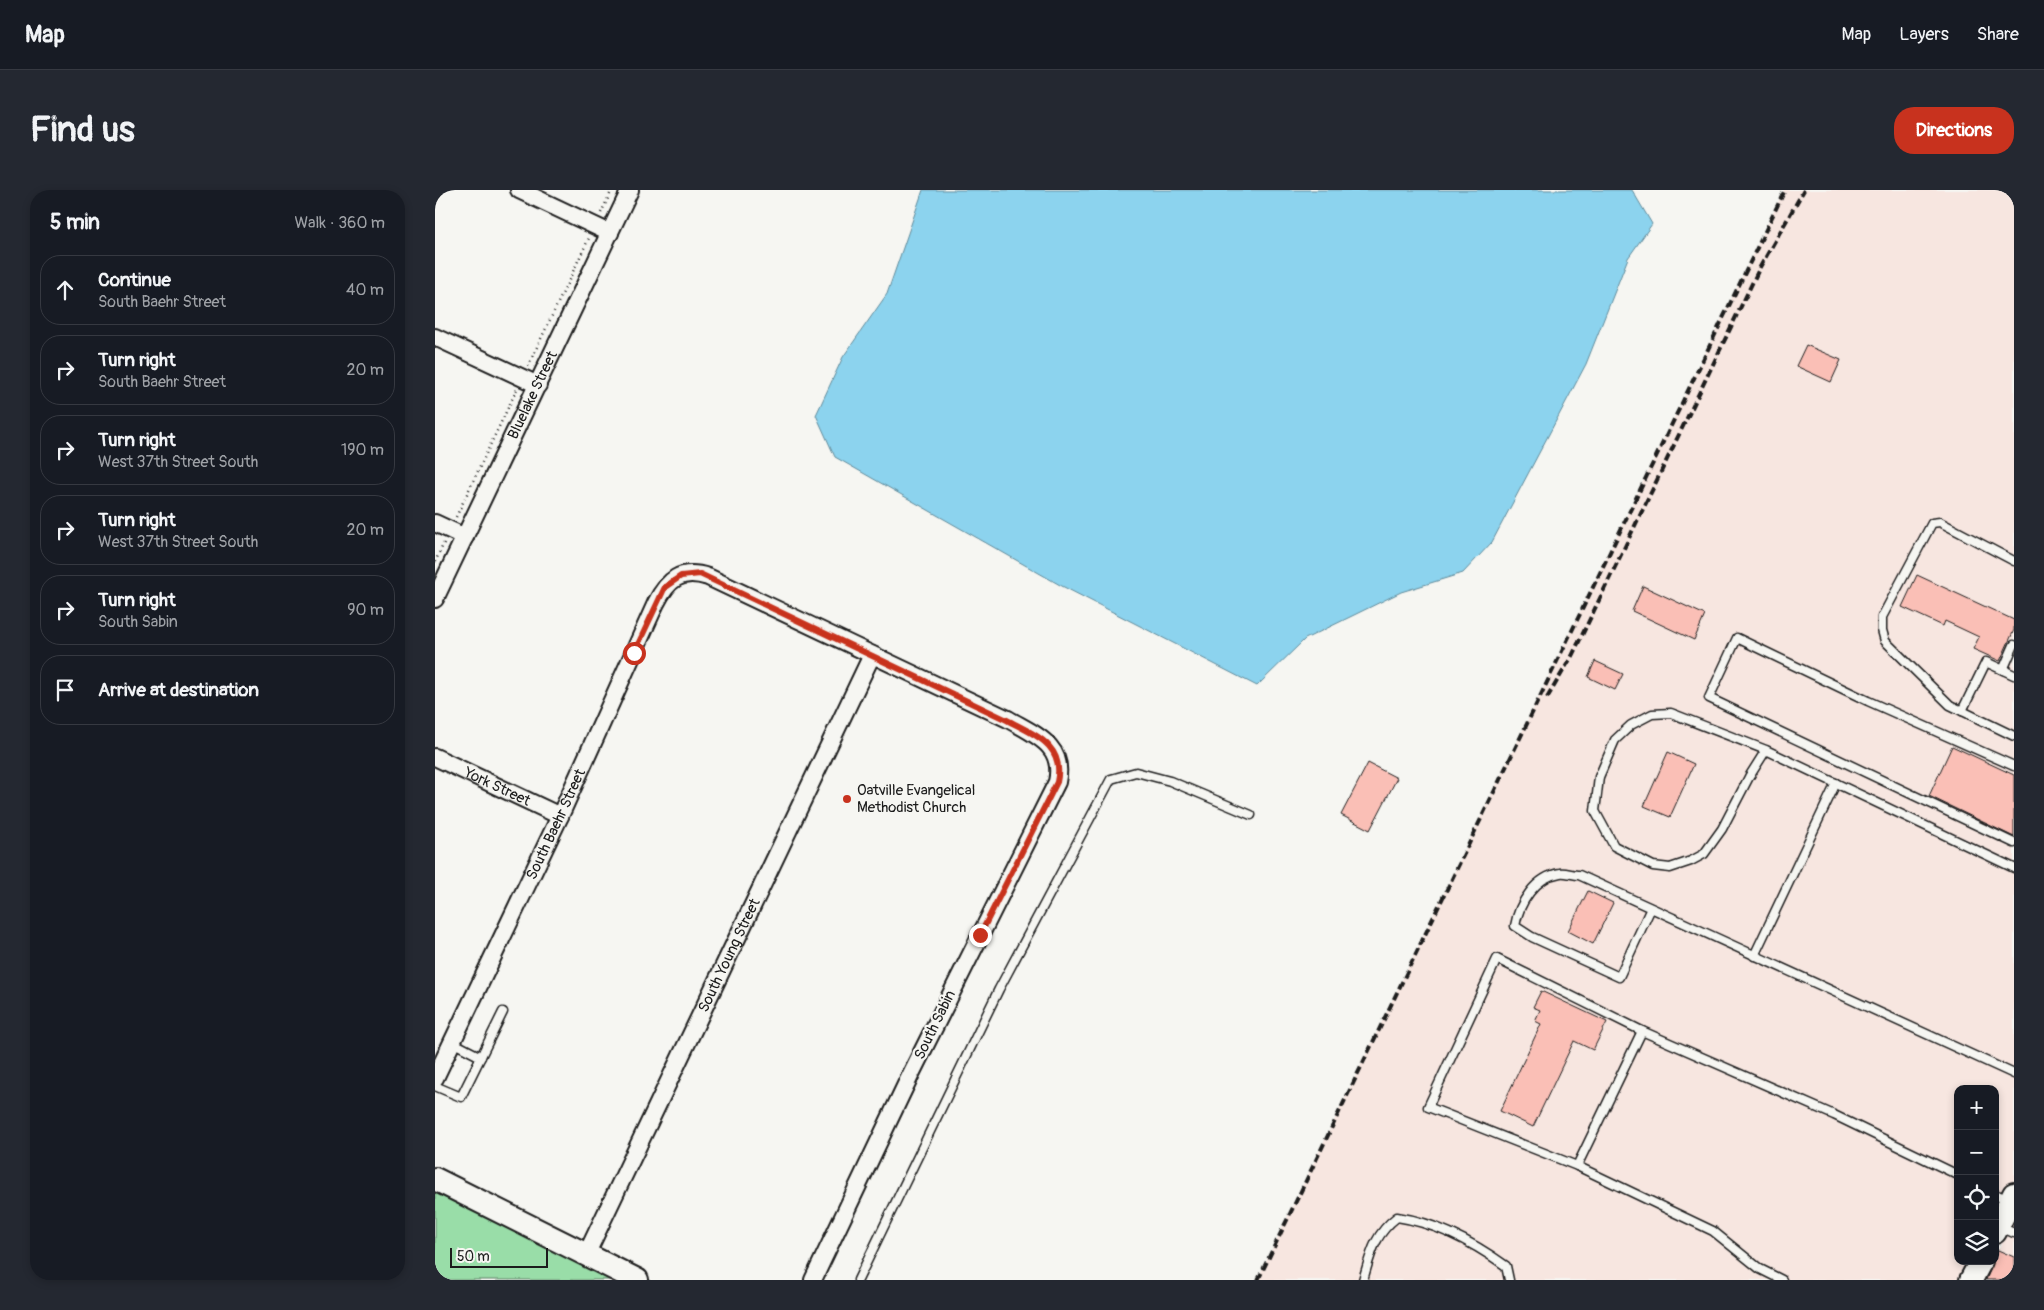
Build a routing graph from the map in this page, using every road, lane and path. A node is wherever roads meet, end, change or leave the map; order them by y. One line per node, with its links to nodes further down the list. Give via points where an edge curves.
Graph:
1 (519, 190): 3 (street)
2 (630, 190): 3 (street, Bluelake Street)
3 (610, 233): 5 (street, Bluelake Street)
4 (435, 337): 5 (street)
5 (538, 385): 7 (street, Bluelake Street)
6 (435, 523): 7 (street)
7 (465, 537): 9 (street, Bluelake Street)
8 (2014, 561): 14 (lane, via 1940,522 1932,523 1882,617 1885,641 1950,705)
9 (435, 599)
10 (2014, 645): 12 (lane)
11 (872, 655): 21 (street, South Baehr Street, via 708,577 700,574 681,576 665,587 656,604); 38 (street, South Young Street); 41 (street, South Sabin, via 1043,739 1056,756 1059,771 1051,797 915,1065)
12 (2003, 670): 13 (lane); 14 (lane, via 1986,662)
13 (2014, 675)
14 (1962, 711): 15 (lane)
15 (2014, 736)
16 (1766, 750): 16 (lane, via 1722,829 1704,854 1691,861 1670,868 1653,866 1614,846 1595,811 1599,777 1615,740 1631,725 1652,714 1671,713); 19 (lane)
17 (435, 757): 21 (street, York Street)
18 (2014, 766): 22 (lane, via 1867,701 1737,638 1709,698)
19 (1836, 783): 23 (lane); 25 (lane)
20 (1251, 815): 42 (lane, via 1170,781 1136,772 1111,779 999,989)
21 (560, 816): 28 (street, South Baehr Street)
22 (2014, 843)
23 (2014, 868)
24 (1651, 908): 24 (lane, via 1619,977 1515,926 1518,908 1542,879 1561,873 1579,875); 25 (lane)
25 (1754, 956): 30 (lane)
26 (503, 1012): 29 (lane)
27 (1643, 1031): 33 (lane); 33 (lane, via 1497,959 1428,1107); 34 (lane, via 1834,1115)
28 (452, 1042): 29 (lane); 31 (street, South Baehr Street)
29 (481, 1057): 32 (lane, via 461,1097)
30 (2014, 1074)
31 (435, 1078)
32 (435, 1086)
33 (1577, 1166): 45 (lane, via 1713,1231 1759,1269)
34 (1954, 1173)
35 (435, 1179): 38 (street)
36 (2007, 1196): 37 (street)
37 (2003, 1231)
38 (586, 1255): 40 (street)
39 (1979, 1265): 46 (street)
40 (637, 1280)
41 (813, 1280)
42 (858, 1280)
43 (1363, 1280): 44 (lane, via 1382,1228 1397,1217 1416,1220 1475,1244 1506,1266)
44 (1509, 1280)
45 (1783, 1280)
46 (1971, 1280)

